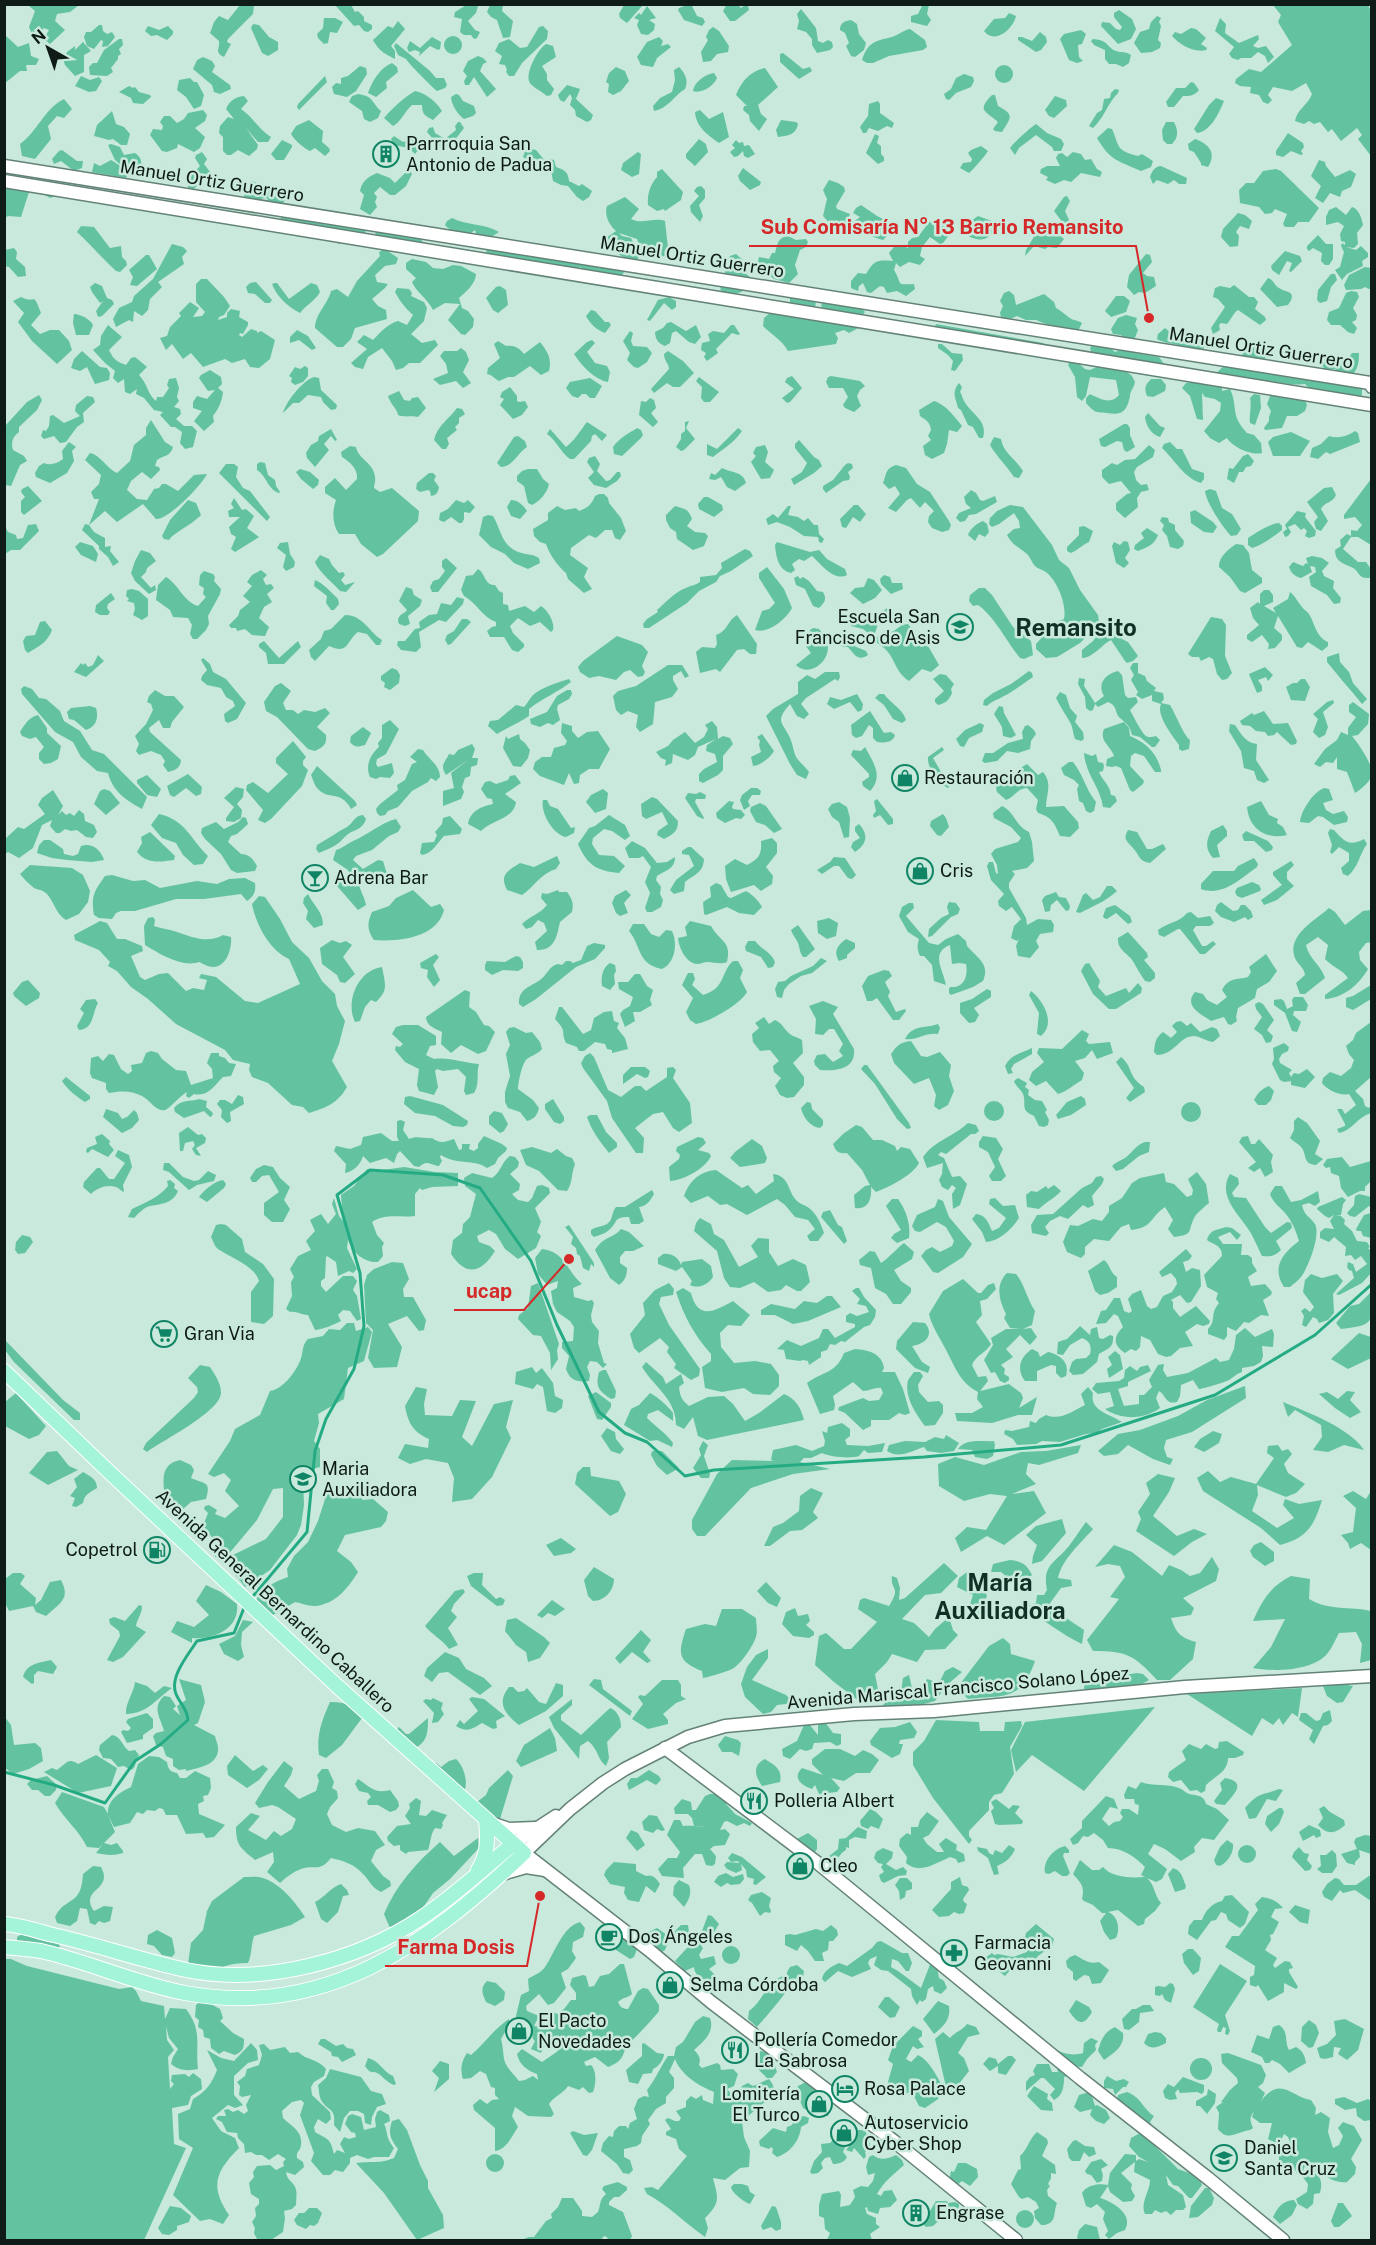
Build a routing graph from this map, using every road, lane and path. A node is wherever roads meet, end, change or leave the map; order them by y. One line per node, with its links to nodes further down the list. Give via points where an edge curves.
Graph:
1 (4, 166): 3 (street, Manuel Ortiz Guerrero)
2 (4, 181): 4 (street, Manuel Ortiz Guerrero)
3 (1371, 385)
4 (1371, 405)
5 (4, 1371): 9 (main road, Avenida General Bernardino Caballero)
6 (1371, 1676): 7 (street, Avenida Mariscal Francisco Solano López, via 1185,1687 725,1726)
7 (665, 1748): 8 (street, Avenida Mariscal Francisco Solano López, via 603,1783); 21 (street, via 819,1864)
8 (570, 1809): 10 (street, Avenida Mariscal Francisco Solano López); 12 (street, Avenida Mariscal Francisco Solano López)
9 (486, 1821): 10 (street, via 509,1829); 11 (main road, Avenida General Bernardino Caballero); 15 (main road, via 487,1850)
10 (536, 1827): 11 (street, Avenida Mariscal Francisco Solano López)
11 (513, 1844): 12 (main road, Avenida General Bernardino Caballero); 15 (main road, Avenida Mariscal Francisco Solano López)
12 (524, 1853): 13 (street); 14 (main road, Avenida Mariscal Francisco Solano López)
13 (546, 1870): 14 (street, via 526,1867); 20 (street)
14 (502, 1874): 19 (main road, Avenida Mariscal Francisco Solano López, via 440,1925)
15 (475, 1876): 17 (main road, Avenida Mariscal Francisco Solano López)
16 (4, 1924): 17 (main road, Avenida Mariscal Francisco Solano López, via 188,1970 226,1974 308,1967 353,1954)
17 (412, 1924): 19 (main road, via 385,1947)
18 (4, 1947): 19 (main road, Avenida Mariscal Francisco Solano López, via 40,1951 169,1990 232,1999 300,1992)
19 (375, 1967)
20 (1016, 2241)
21 (1283, 2241)

